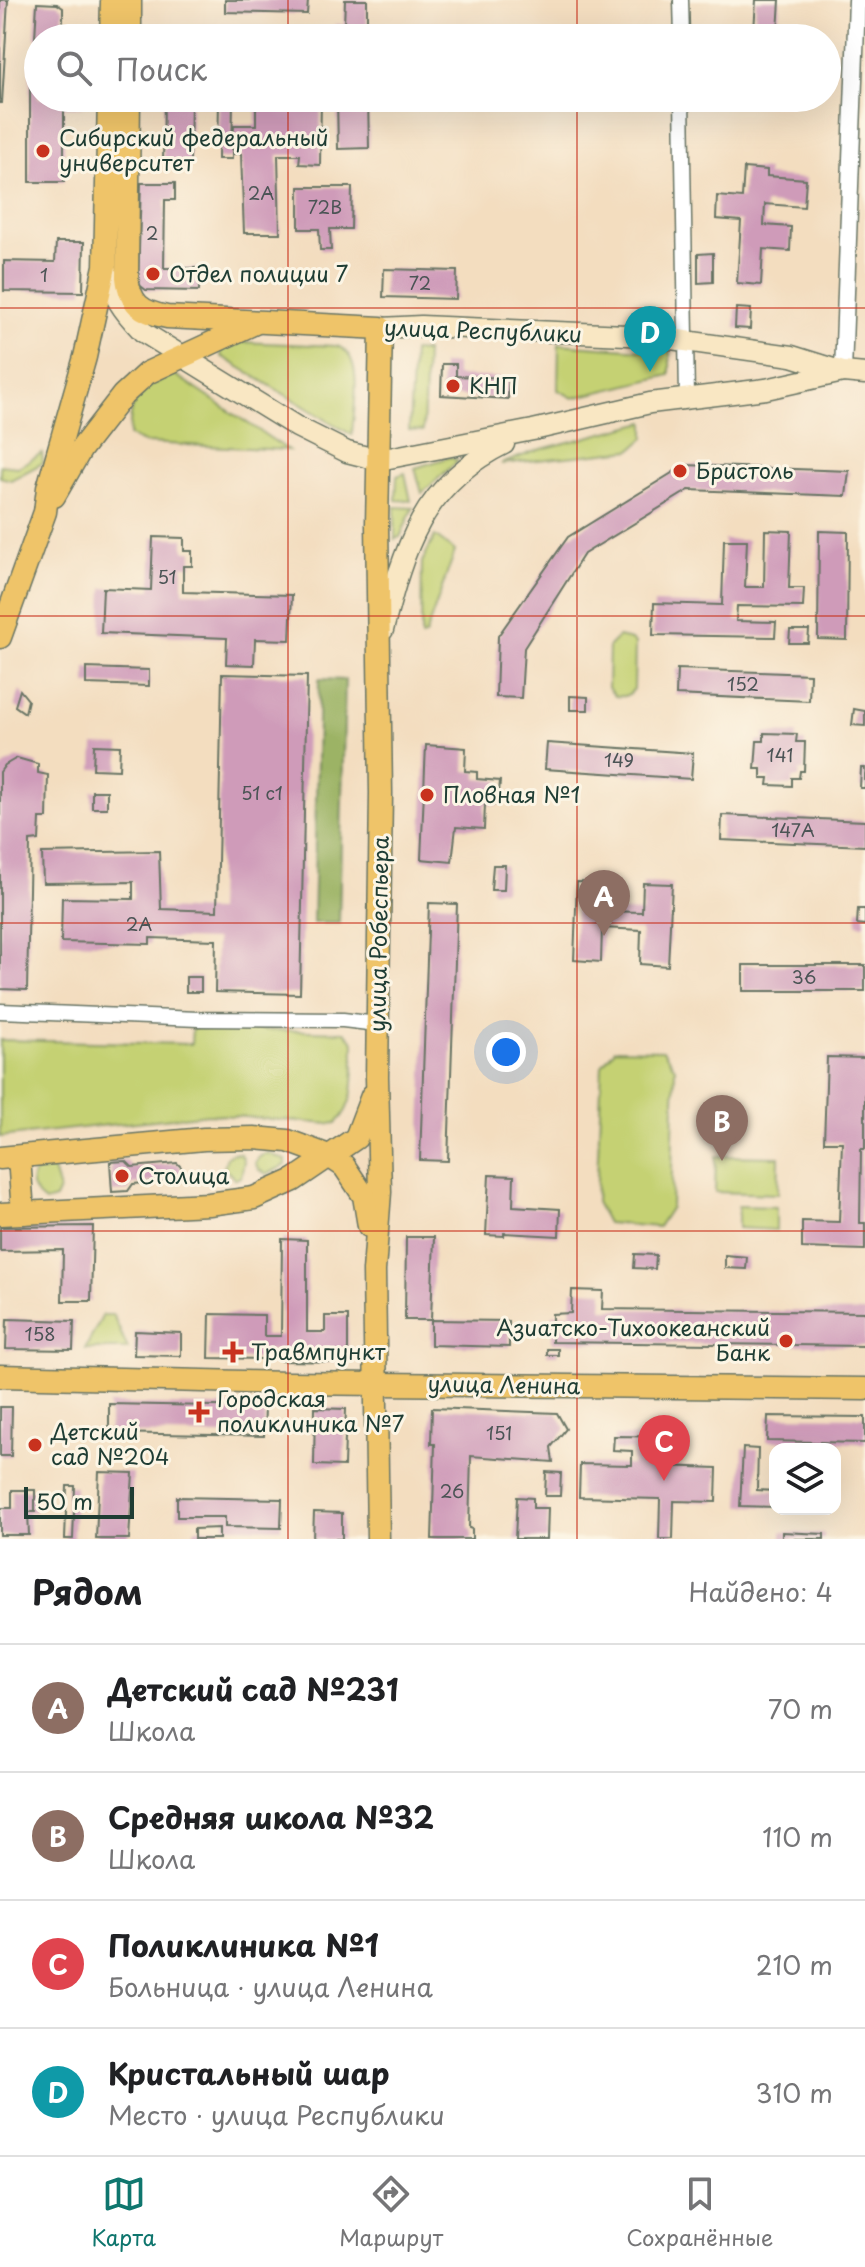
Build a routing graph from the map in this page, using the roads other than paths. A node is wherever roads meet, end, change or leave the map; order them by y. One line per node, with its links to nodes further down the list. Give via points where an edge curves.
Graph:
1 (112, 0): 5 (main road)
2 (130, 0): 6 (main road)
3 (681, 0): 7 (street)
4 (857, 0): 16 (street)
5 (111, 24)
6 (130, 24)
7 (682, 24)
8 (109, 112): 11 (main road)
9 (129, 112): 12 (main road, улица Республики, via 127,277 132,301 167,317)
10 (682, 112): 14 (street)
11 (105, 266): 15 (main road, via 124,312 143,332); 21 (main road)
12 (256, 322): 13 (main road, улица Республики); 15 (main road)
13 (381, 328): 14 (main road, улица Республики, via 650,336); 20 (main road, улица Робеспьера)
14 (687, 342): 16 (main road, улица Республики, via 792,356); 18 (street)
15 (183, 358): 20 (main road, via 307,432 347,452); 21 (main road, via 147,373 123,395 81,449)
16 (843, 372): 17 (main road, улица Республики); 18 (main road, улица Республики, via 766,389)
17 (865, 374)
18 (687, 397): 19 (main road, улица Республики)
19 (533, 430): 20 (main road, улица Республики); 23 (main road, via 483,454 426,508 398,574)
20 (379, 460): 23 (main road, улица Робеспьера)
21 (45, 512): 22 (main road)
22 (0, 637)
23 (378, 648): 25 (main road, улица Робеспьера)
24 (0, 1011): 25 (street)
25 (377, 1024): 26 (main road, улица Робеспьера)
26 (377, 1077): 27 (main road, via 356,1138); 30 (main road, улица Робеспьера, via 380,1192)
27 (329, 1156): 28 (main road, via 288,1141 254,1138); 29 (main road, via 254,1198); 30 (main road, via 344,1166 364,1196)
28 (10, 1158): 29 (main road)
29 (11, 1214)
30 (374, 1271): 32 (main road, улица Робеспьера)
31 (0, 1376): 32 (main road, улица Ленина)
32 (377, 1382): 33 (main road, улица Ленина); 34 (main road, улица Робеспьера)
33 (865, 1389)
34 (378, 1539)

